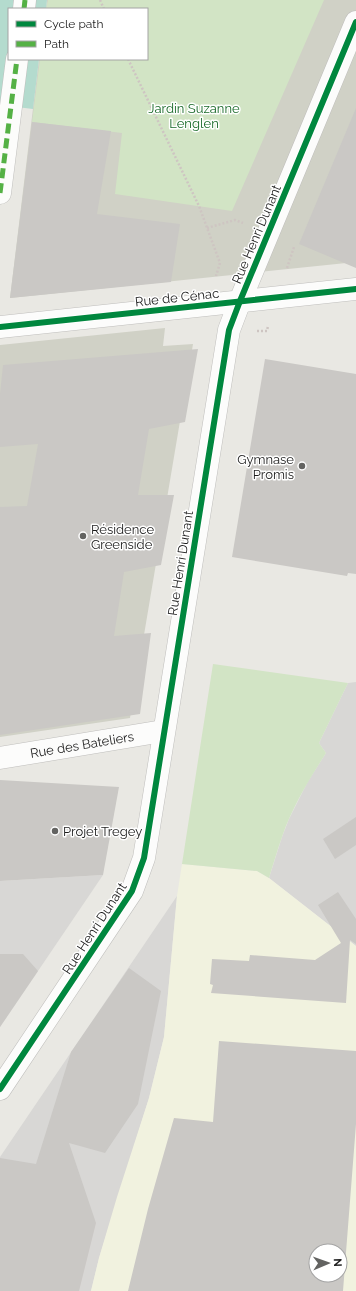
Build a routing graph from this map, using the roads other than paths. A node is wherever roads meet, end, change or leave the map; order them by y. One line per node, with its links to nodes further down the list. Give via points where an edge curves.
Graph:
1 (356, 22): 5 (street, Rue Henri Dunant)
2 (17, 60): 3 (street)
3 (0, 193)
4 (356, 289): 5 (street, Rue de Cénac)
5 (240, 301): 6 (street, Rue de Cénac); 7 (street, Rue Henri Dunant, via 229,330)
6 (0, 327)
7 (163, 731): 8 (street, Rue des Bateliers); 9 (street, Rue Henri Dunant, via 144,858 132,891)
8 (0, 758)
9 (0, 1089)

